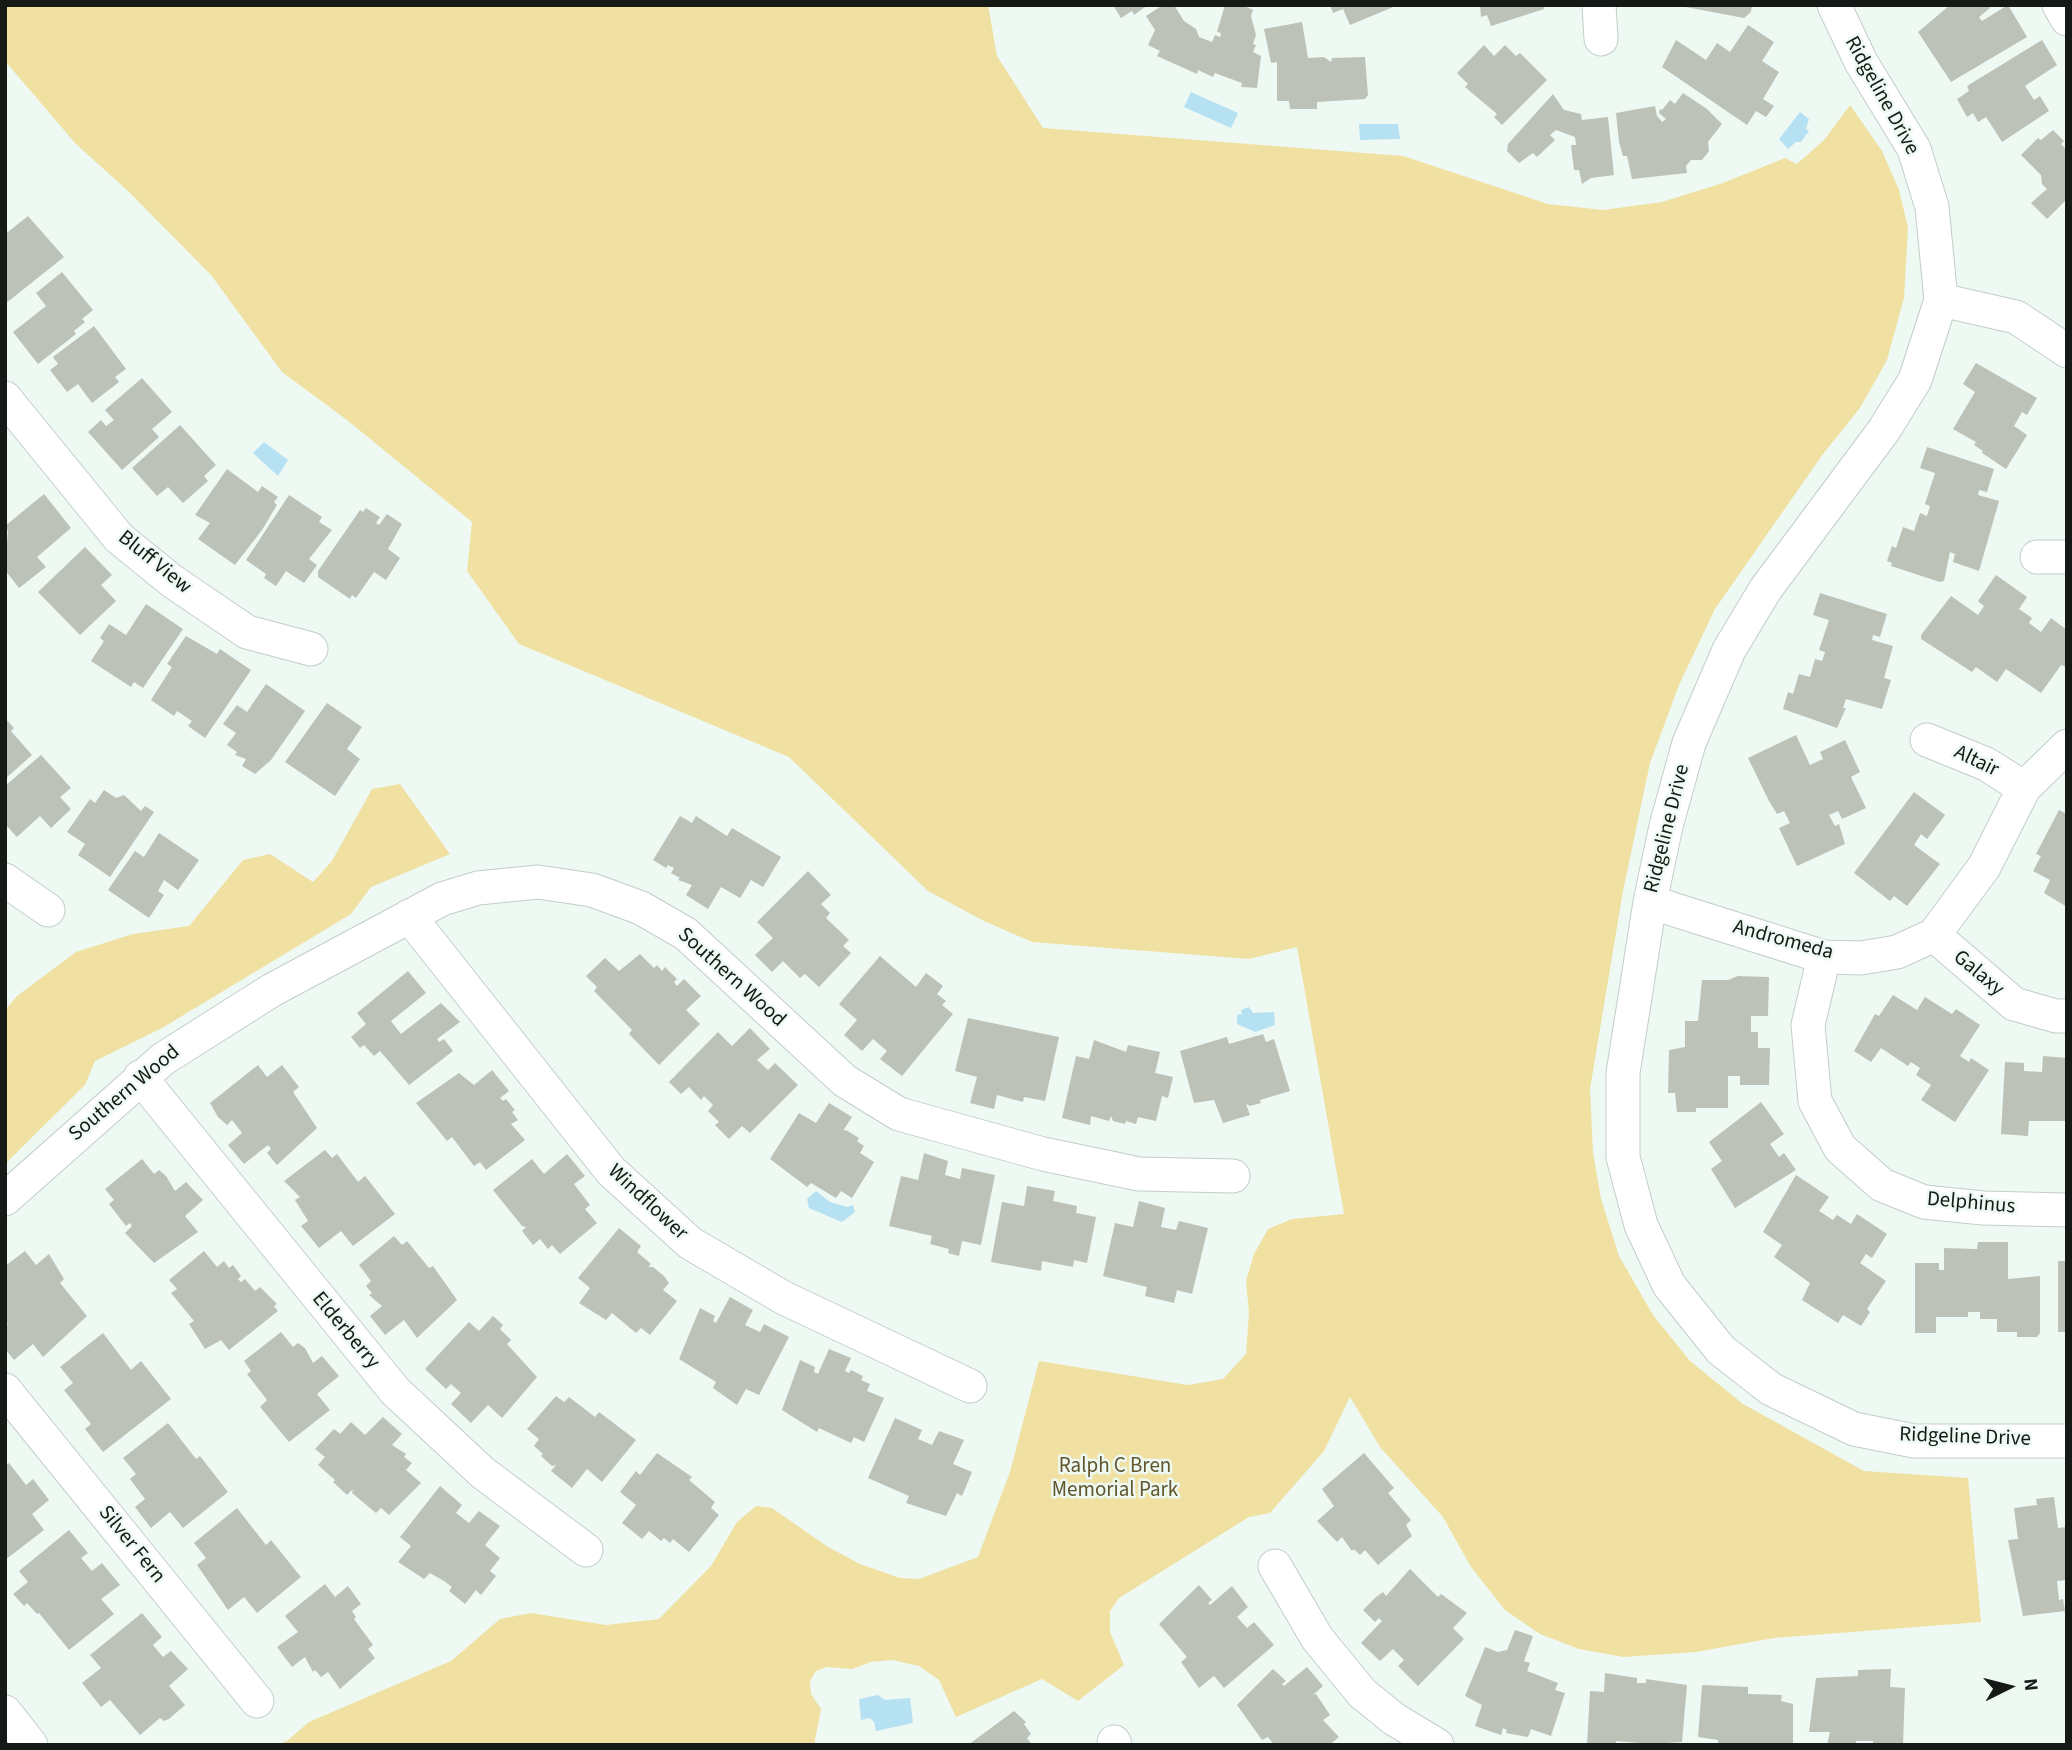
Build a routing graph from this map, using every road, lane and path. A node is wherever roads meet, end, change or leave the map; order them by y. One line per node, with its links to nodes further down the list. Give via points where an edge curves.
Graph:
1 (1599, 5): 5 (street)
2 (1834, 5): 6 (street, Ridgeline Drive, via 1861,62 1914,149 1932,206)
3 (2059, 5): 4 (street)
4 (2067, 19)
5 (1601, 39)
6 (1941, 300): 7 (street, via 2016,317); 14 (street, Ridgeline Drive, via 1915,380 1884,430 1765,590 1729,650 1689,743)
7 (2067, 351)
8 (5, 398): 9 (street, Bluff View, via 119,538 247,632)
9 (311, 649)
10 (1927, 740): 12 (street, Altair, via 1986,764)
11 (2067, 746): 12 (street, Andromeda)
12 (2024, 788): 17 (street, Andromeda, via 1984,867)
13 (5, 880): 15 (street)
14 (1650, 902): 18 (street, Andromeda); 26 (street, Ridgeline Drive, via 1623,1073 1623,1157 1641,1225 1669,1286 1721,1350 1761,1381 1854,1429 1914,1441)
15 (48, 910)
16 (409, 916): 20 (street, Southern Wood, via 272,990); 21 (street, Southern Wood, via 442,899 508,884 538,882 592,890 641,908 686,934 845,1081 899,1114 1043,1154 1139,1174); 24 (street, Windflower, via 611,1171 690,1243 784,1298)
17 (1934, 935): 18 (street, Andromeda, via 1896,952 1861,958); 19 (street, Galaxy, via 2014,1004)
18 (1824, 957): 23 (street, Delphinus, via 1809,1038 1815,1101 1840,1148 1882,1185 1924,1202)
19 (2067, 1016)
20 (140, 1077): 22 (street, Southern Wood); 27 (street, Elderberry, via 395,1391 484,1473)
21 (1233, 1176)
22 (5, 1199)
23 (2067, 1210)
24 (971, 1386)
25 (5, 1390): 29 (street, Silver Fern)
26 (2067, 1441)
27 (586, 1550)
28 (1275, 1566): 32 (street, via 1317,1638 1363,1693)
29 (257, 1701)
30 (5, 1712): 31 (street)
31 (31, 1745)
32 (1437, 1745)

